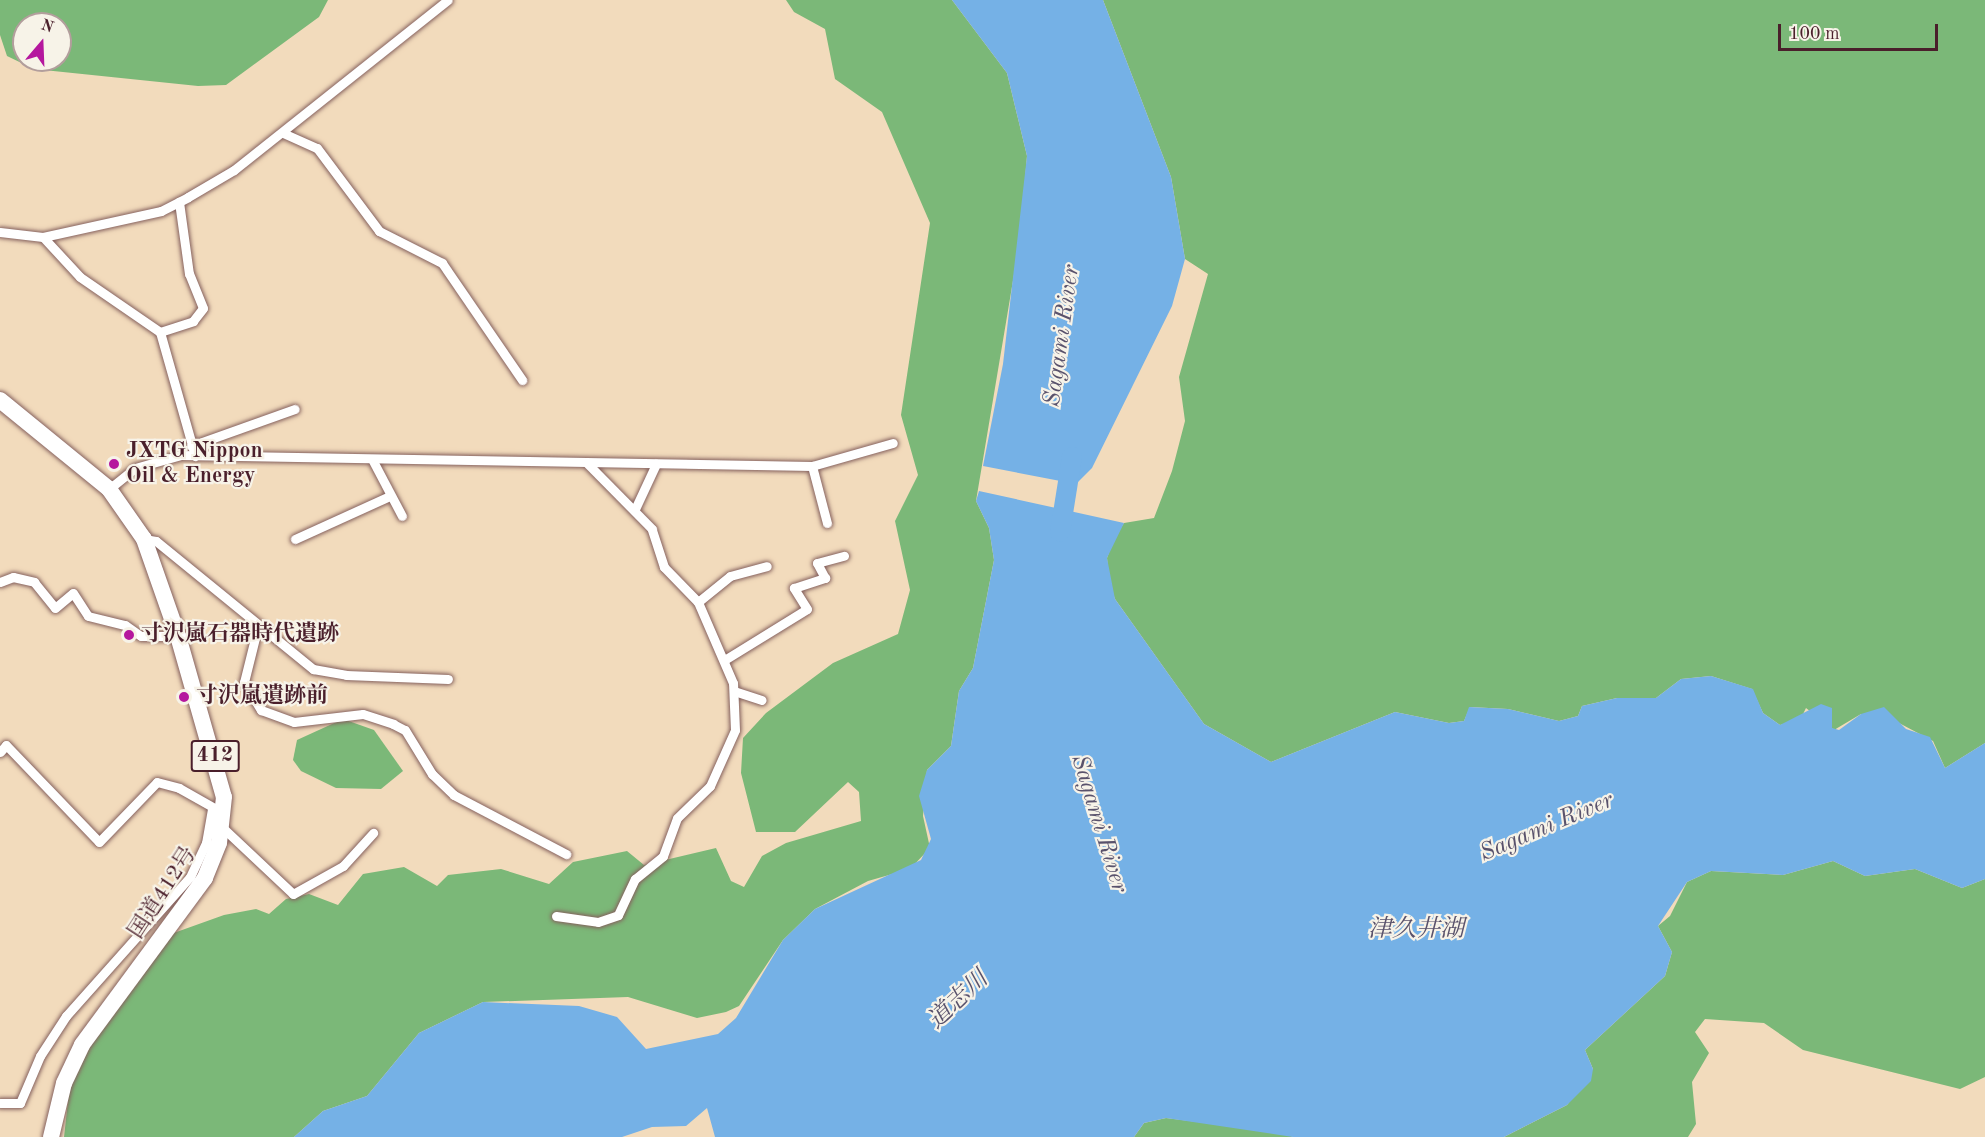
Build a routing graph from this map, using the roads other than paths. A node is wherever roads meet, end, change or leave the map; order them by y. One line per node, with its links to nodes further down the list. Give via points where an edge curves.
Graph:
1 (447, 0): 2 (street)
2 (283, 133): 3 (street); 7 (street, via 317,148 378,231 442,263)
3 (179, 201): 5 (street, via 161,211); 6 (street, via 189,274 202,308 193,321)
4 (0, 232): 5 (street)
5 (43, 237): 6 (street, via 80,278)
6 (160, 332): 11 (street)
7 (522, 380)
8 (0, 400): 16 (highway, 国道412号 / 412)
9 (295, 409): 11 (street)
10 (892, 443): 15 (street)
11 (193, 451): 12 (street); 16 (street, via 135,468)
12 (373, 460): 13 (street); 17 (street)
13 (587, 463): 14 (street); 18 (street)
14 (656, 464): 15 (street); 18 (street)
15 (812, 466): 20 (street)
16 (109, 489): 21 (highway, 国道412号 / 412)
17 (390, 496): 19 (street); 22 (street)
18 (635, 509): 26 (street, via 652,529 664,567)
19 (402, 516)
20 (827, 523)
21 (144, 538): 27 (street, via 156,541); 28 (highway, 国道412号 / 412)
22 (295, 538)
23 (844, 556): 29 (street, via 817,563 825,578 794,588 807,609)
24 (767, 566): 26 (street, via 730,576)
25 (0, 582): 28 (street, via 13,577 34,582 55,608 73,593 90,617 129,626 141,636)
26 (698, 602): 29 (street)
27 (258, 626): 30 (street, via 313,669 346,675); 37 (street, via 244,682 261,710 294,722 363,714 393,724 405,730 432,774 454,795)
28 (178, 636): 34 (highway, 国道412号 / 412, via 218,764)
29 (726, 659): 31 (street)
30 (448, 679)
31 (734, 691): 32 (street); 38 (street, via 735,730 723,761 710,786 677,818 663,856 635,879 618,915 598,922)
32 (762, 700)
33 (0, 752): 34 (street, via 6,744 99,842 156,782 179,788)
34 (218, 810): 35 (highway, 国道412号 / 412); 39 (street, via 190,877 66,1016 40,1056 20,1103)
35 (222, 828): 36 (street, via 293,894 343,866); 40 (highway, 国道412号 / 412, via 199,887 82,1046 64,1083)
36 (373, 832)
37 (566, 854)
38 (556, 916)
39 (0, 1103)
40 (51, 1137)

